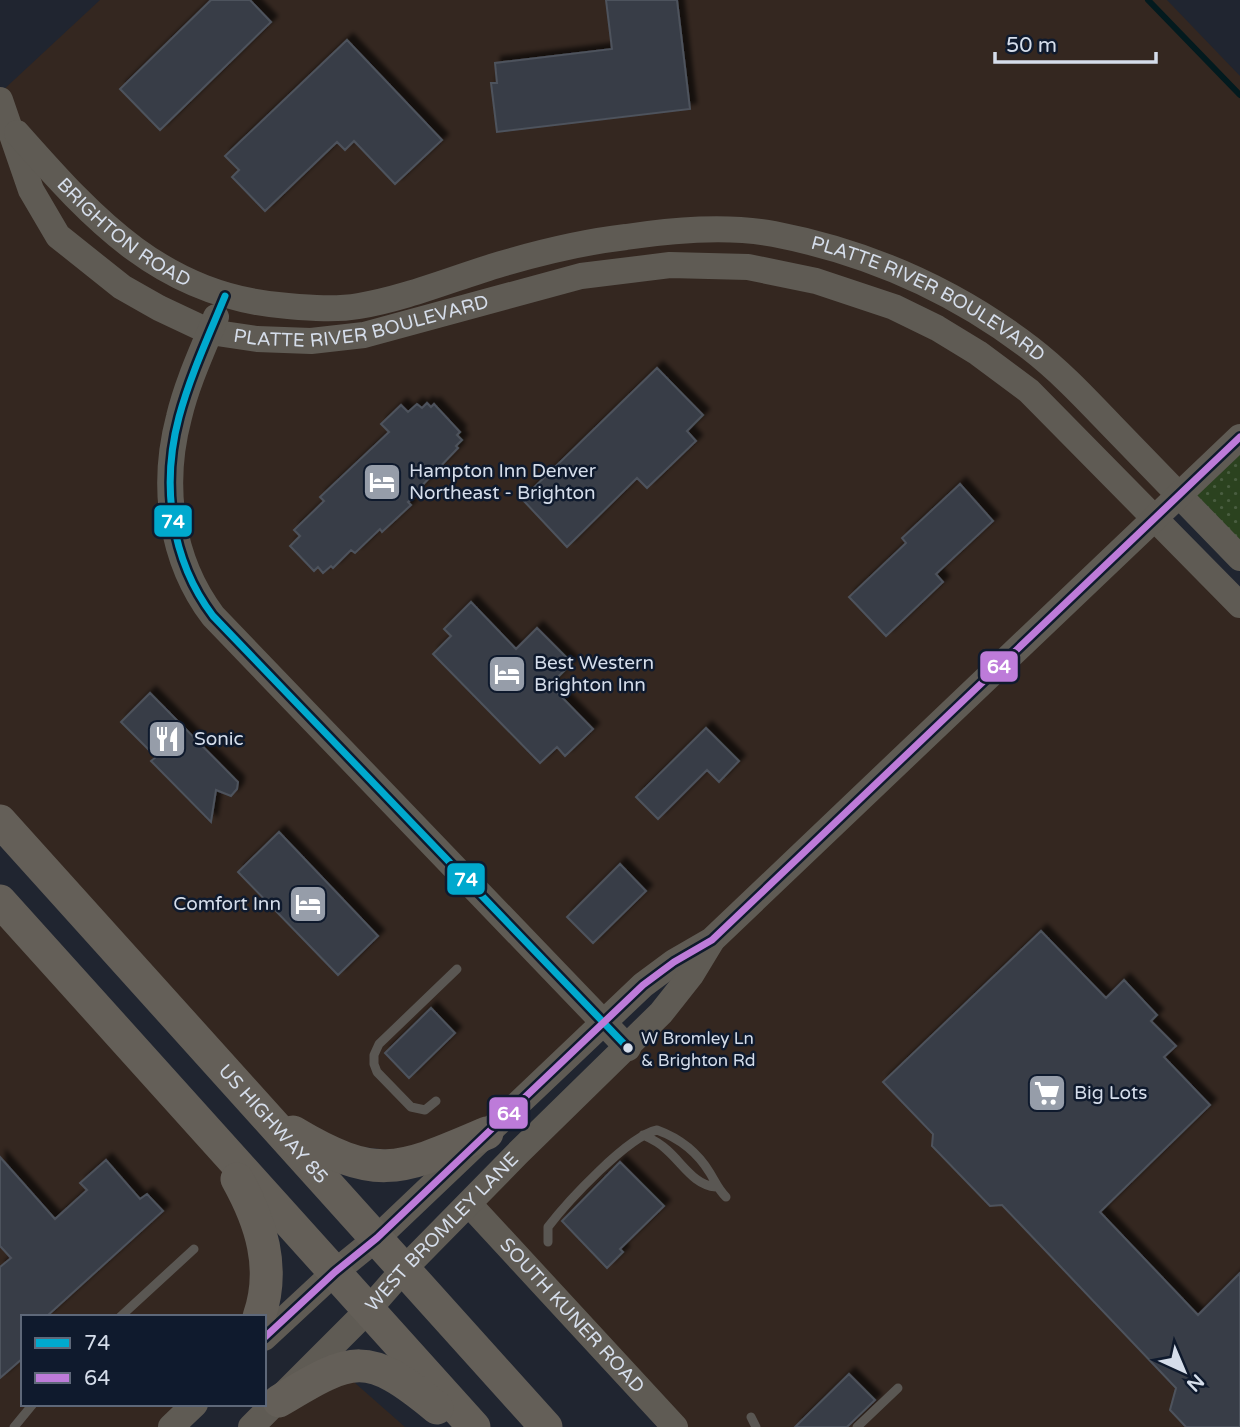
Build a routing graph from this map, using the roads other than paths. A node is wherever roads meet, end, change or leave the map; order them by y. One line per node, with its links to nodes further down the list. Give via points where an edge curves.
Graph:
1 (3, 109): 6 (main road, BRIGHTON ROAD, via 100,223 175,276); 7 (main road, BRIGHTON ROAD, via 31,191 58,236 122,288)
2 (533, 255): 3 (main road, PLATTE RIVER BOULEVARD); 4 (main road); 9 (main road, PLATTE RIVER BOULEVARD, via 593,241 719,229 771,233 873,260 935,287 1028,347)
3 (500, 264): 5 (main road, PLATTE RIVER BOULEVARD); 6 (main road, PLATTE RIVER BOULEVARD, via 358,306 322,309)
4 (543, 286): 5 (main road, PLATTE RIVER BOULEVARD); 10 (main road, PLATTE RIVER BOULEVARD, via 581,276 670,265 748,267 816,281 894,307 959,341 1014,379)
5 (511, 295): 7 (main road, PLATTE RIVER BOULEVARD, via 365,335 311,341)
6 (225, 296): 7 (main road)
7 (210, 332): 17 (main road, via 179,414 171,466 176,538 190,581 213,615)
8 (1240, 437): 9 (main road, WEST BROMLEY LANE)
9 (1180, 495): 10 (main road, WEST BROMLEY LANE); 11 (main road, PLATTE RIVER BOULEVARD)
10 (1156, 518): 12 (main road, PLATTE RIVER BOULEVARD); 15 (main road, WEST BROMLEY LANE)
11 (1240, 558)
12 (1240, 606)
13 (0, 821): 20 (highway, US HIGHWAY 85)
14 (0, 901): 23 (highway)
15 (712, 940): 17 (main road, WEST BROMLEY LANE, via 658,973); 18 (main road, WEST BROMLEY LANE, via 678,993)
16 (457, 969): 19 (lane, via 379,1044 374,1055 377,1072 411,1107 425,1110)
17 (603, 1022): 18 (main road); 21 (main road, WEST BROMLEY LANE)
18 (628, 1048): 26 (main road, WEST BROMLEY LANE)
19 (436, 1101)
20 (263, 1114): 21 (highway, via 332,1154 370,1166 411,1163); 27 (highway, US HIGHWAY 85)
21 (486, 1133): 27 (main road, WEST BROMLEY LANE)
22 (642, 1136): 24 (lane, via 666,1149 697,1181); 24 (lane, via 657,1130 684,1143); 28 (lane, via 555,1217 548,1227)
23 (212, 1138): 31 (highway); 34 (highway, via 240,1184 265,1249 267,1281)
24 (716, 1187): 25 (lane)
25 (726, 1197)
26 (469, 1204): 30 (main road, WEST BROMLEY LANE); 47 (main road, SOUTH KUNER ROAD)
27 (377, 1238): 30 (highway, US HIGHWAY 85); 31 (main road, WEST BROMLEY LANE)
28 (548, 1242)
29 (194, 1249): 33 (lane)
30 (404, 1269): 32 (main road, WEST BROMLEY LANE); 46 (highway, US HIGHWAY 85)
31 (335, 1272): 32 (highway); 35 (main road, WEST BROMLEY LANE)
32 (369, 1309): 37 (main road, WEST BROMLEY LANE); 45 (highway)
33 (122, 1315)
34 (259, 1315)
35 (266, 1336)
36 (898, 1388): 49 (lane)
37 (279, 1401): 43 (main road, WEST BROMLEY LANE); 44 (highway, via 338,1368 363,1364 404,1382)
38 (31, 1406): 41 (lane)
39 (193, 1406): 42 (main road)
40 (751, 1417): 48 (lane)
41 (14, 1427)
42 (171, 1427)
43 (251, 1427)
44 (459, 1427)
45 (474, 1427)
46 (546, 1427)
47 (675, 1427)
48 (756, 1427)
49 (857, 1427)

